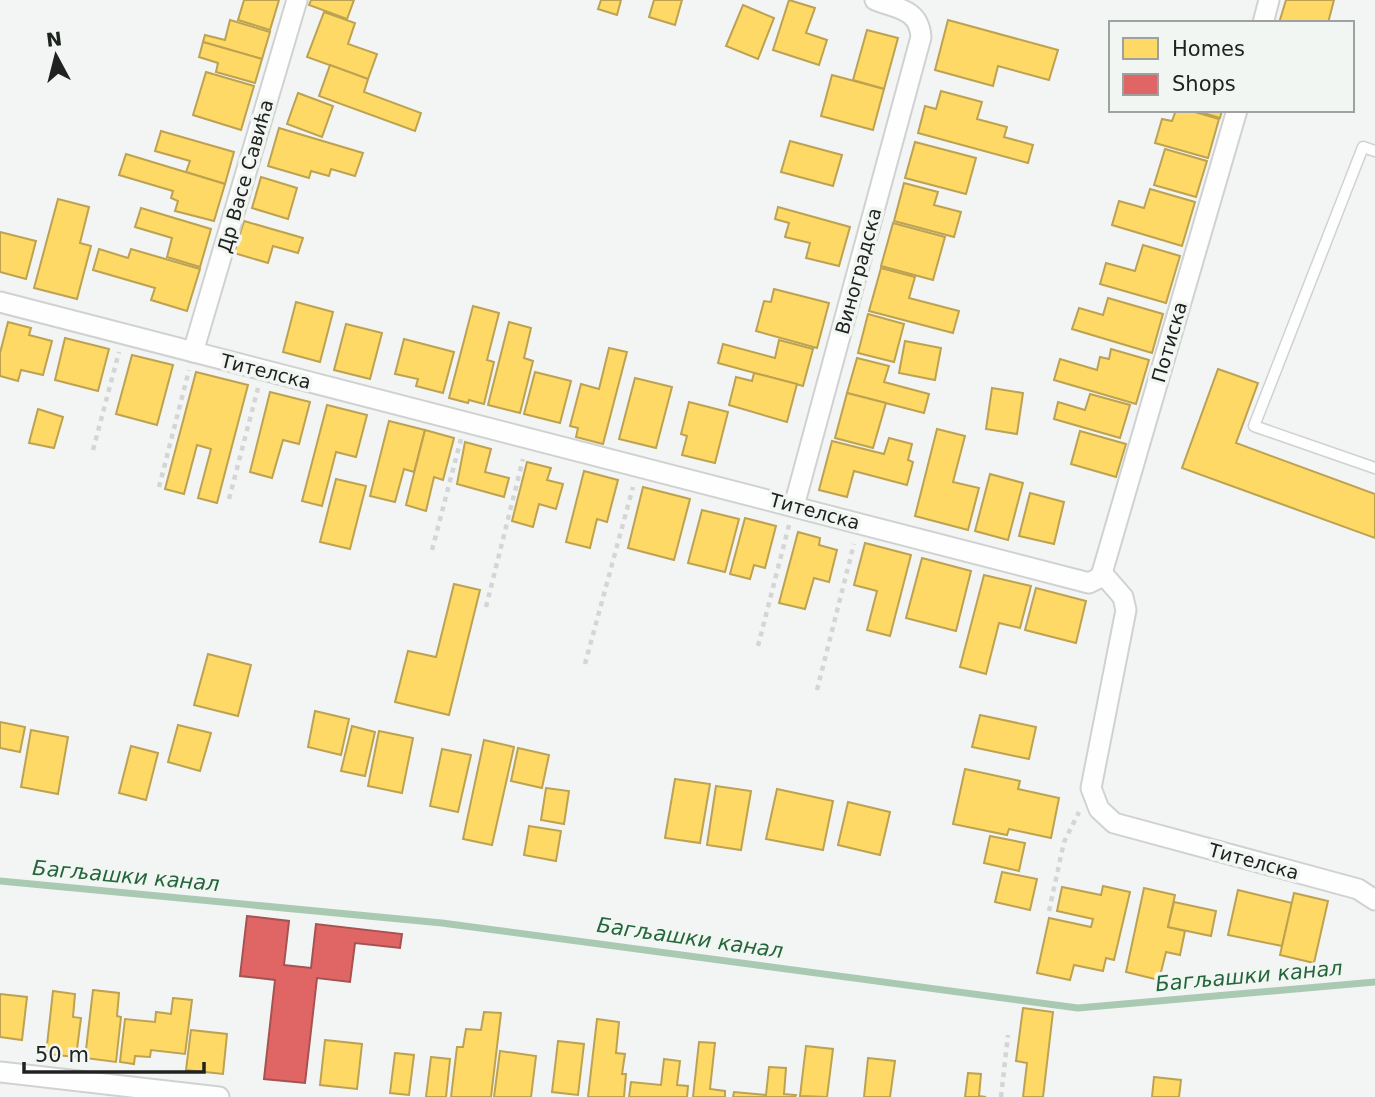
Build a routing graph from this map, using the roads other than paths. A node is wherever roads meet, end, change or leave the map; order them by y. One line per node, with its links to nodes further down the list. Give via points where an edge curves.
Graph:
1 (297, 0): 8 (street, Др Васе Савића)
2 (875, 0): 10 (street, Виноградска, via 913,15 920,23 921,37)
3 (1269, 0): 4 (street)
4 (1264, 21)
5 (1236, 112): 11 (street, Потиска)
6 (1375, 151): 9 (lane, via 1363,147 1254,426)
7 (0, 302): 8 (street, Тителска)
8 (193, 352): 10 (street, Тителска)
9 (1375, 468)
10 (794, 506): 11 (street, Тителска, via 1088,583)
11 (1102, 573): 12 (street, Тителска, via 1123,597 1126,610 1091,788 1099,809 1114,823 1358,889)
12 (1375, 900)
13 (0, 1072): 14 (street)
14 (219, 1097)

